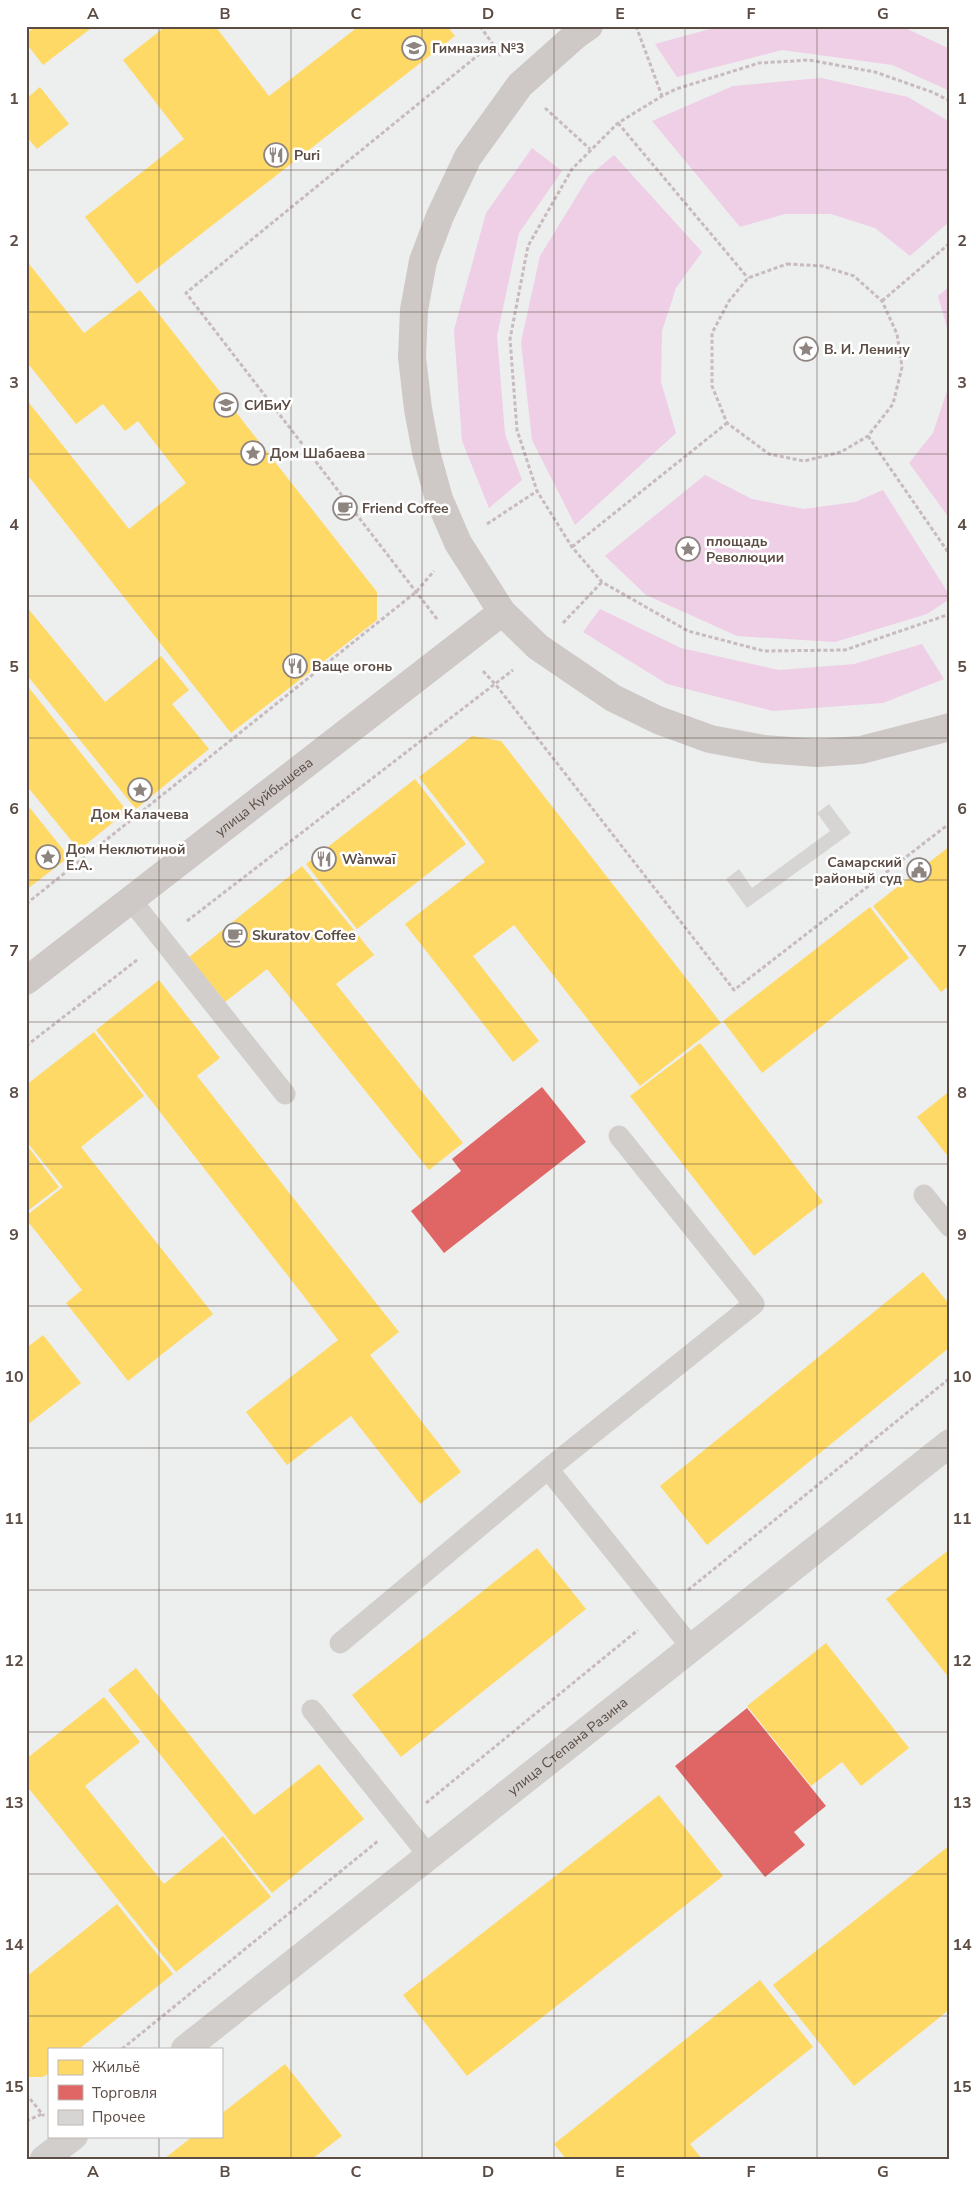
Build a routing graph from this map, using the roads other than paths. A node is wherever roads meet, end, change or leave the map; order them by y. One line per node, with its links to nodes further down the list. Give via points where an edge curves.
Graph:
1 (578, 29): 2 (main road, via 520,85 468,157 423,261 414,310 412,357 418,408 439,499 458,543)
2 (502, 612): 3 (main road, via 538,648 614,698 658,720 710,739 764,749 817,753 861,750); 4 (main road, улица Куйбышева)
3 (950, 727)
4 (131, 900): 5 (main road, улица Куйбышева); 6 (lane)
5 (26, 981)
6 (285, 1094)
7 (619, 1136): 11 (lane, via 754,1304)
8 (924, 1195): 9 (lane)
9 (950, 1227)
10 (950, 1443): 13 (street, улица Степана Разина)
11 (548, 1469): 12 (lane); 13 (lane)
12 (340, 1643)
13 (692, 1648): 15 (street, улица Степана Разина)
14 (312, 1710): 15 (lane)
15 (429, 1856): 16 (street, улица Степана Разина)
16 (186, 2048)
17 (71, 2138): 18 (street)
18 (44, 2159)

